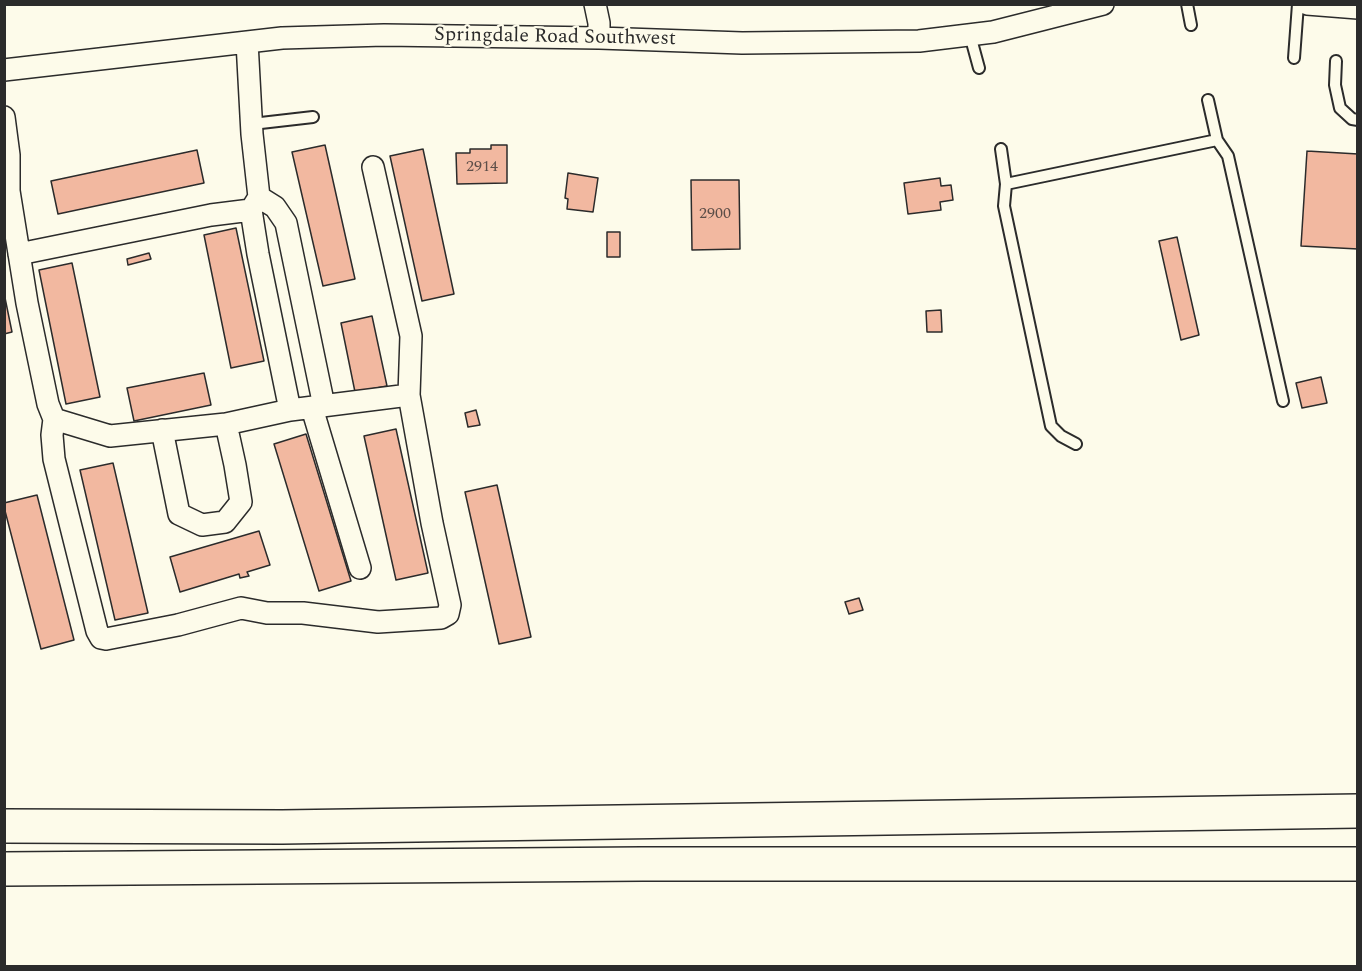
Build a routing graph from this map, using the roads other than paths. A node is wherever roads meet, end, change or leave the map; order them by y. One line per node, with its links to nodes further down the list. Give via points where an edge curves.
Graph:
1 (612, 4): 8 (street)
2 (1103, 4): 7 (street, Springdale Road Southwest)
3 (1187, 4): 9 (lane)
4 (1298, 4): 12 (lane)
5 (1307, 4): 6 (street)
6 (1358, 8)
7 (1069, 9): 10 (street, Springdale Road Southwest)
8 (598, 22): 10 (street, Springdale Road Southwest, via 742,43 918,41); 11 (street, Springdale Road Southwest)
9 (1191, 25)
10 (970, 35): 14 (lane)
11 (248, 42): 15 (street, Springdale Road Southwest); 20 (street)
12 (1294, 58)
13 (1336, 61): 19 (lane, via 1335,85 1340,108)
14 (980, 68)
15 (4, 70)
16 (1208, 100): 21 (lane)
17 (4, 117): 25 (street, via 9,155)
18 (313, 117): 20 (lane)
19 (1358, 120)
20 (252, 124): 26 (street)
21 (1217, 140): 24 (lane); 29 (lane, via 1228,156)
22 (1001, 148): 24 (lane)
23 (373, 166): 28 (street, via 411,336)
24 (1006, 184): 35 (lane, via 1004,206 1051,426)
25 (7, 187): 27 (street)
26 (255, 204): 27 (street); 30 (street, via 275,207 286,223); 31 (street, via 258,254)
27 (19, 254): 32 (street)
28 (409, 395): 30 (street); 32 (street, via 450,605 448,614 441,618 378,622 241,608 178,625 101,638 54,459)
29 (1283, 401)
30 (318, 407): 31 (street); 36 (street)
31 (290, 410): 33 (street)
32 (54, 419): 34 (street, via 110,435)
33 (226, 424): 34 (street); 34 (street, via 241,502 225,522 202,525 179,514)
34 (162, 430)
35 (1076, 444)
36 (360, 568)
37 (1358, 811): 38 (highway, via 282,827)
38 (4, 826)
39 (1358, 864): 40 (highway)
40 (4, 869)

